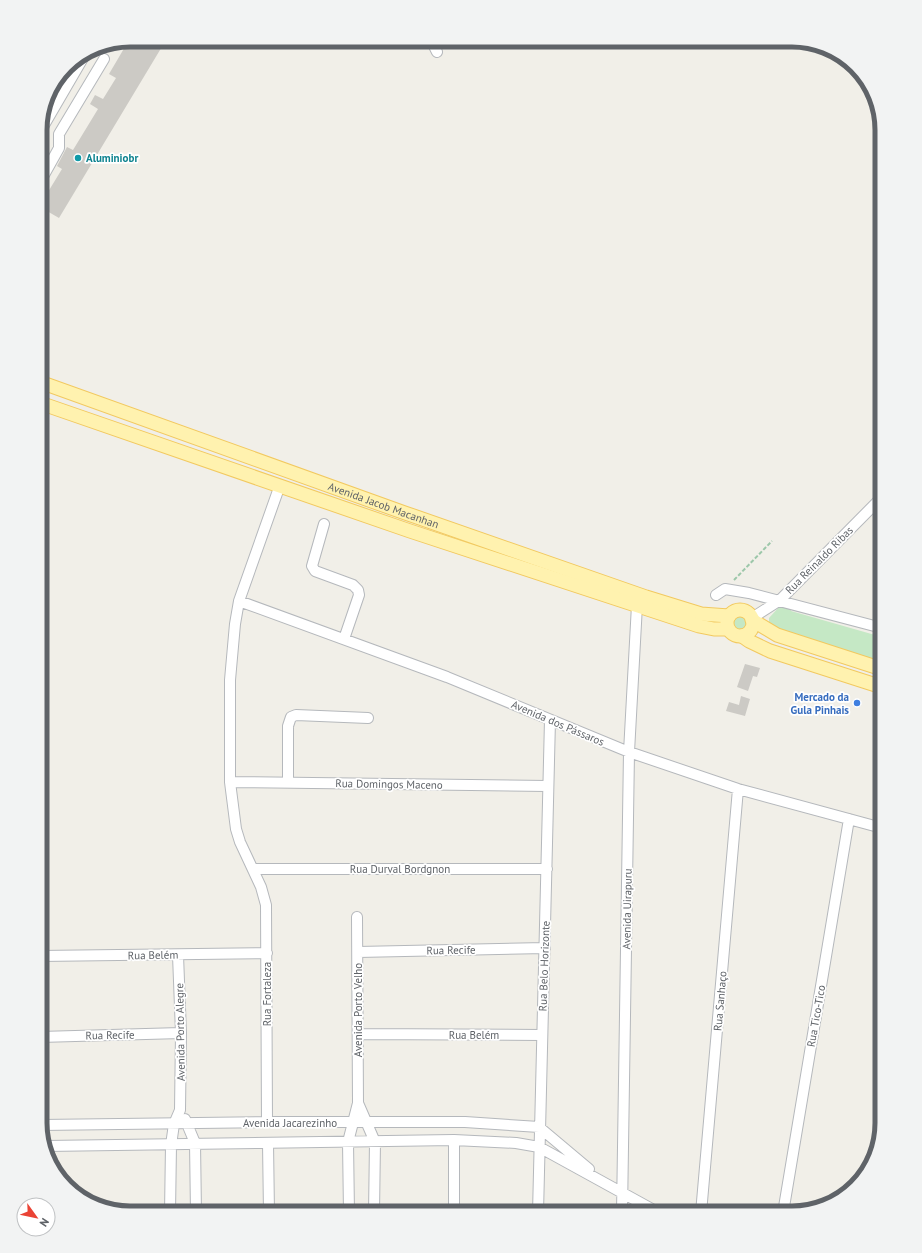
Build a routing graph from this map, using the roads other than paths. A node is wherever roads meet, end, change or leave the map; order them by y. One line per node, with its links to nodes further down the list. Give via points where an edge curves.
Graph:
1 (434, 47): 2 (street)
2 (437, 52)
3 (104, 59): 6 (street, via 59,134 59,148)
4 (79, 65): 5 (street)
5 (48, 118)
6 (47, 169)
7 (47, 385): 17 (main road, Avenida Jacob Macanhan, via 646,597)
8 (47, 405): 9 (main road, Avenida Jacob Macanhan)
9 (280, 485): 14 (street, Rua Fortaleza); 15 (main road, Avenida Jacob Macanhan, via 422,536)
10 (875, 504): 13 (street, Rua Reinaldo Ribas)
11 (324, 524): 20 (street, via 312,566 315,571 353,585 358,590 359,596)
12 (716, 595): 13 (street, via 725,589)
13 (780, 600): 16 (street, Rua Reinaldo Ribas); 18 (street)
14 (239, 601): 20 (street, Avenida dos Pássaros); 26 (street, Rua Fortaleza, via 230,680)
15 (637, 605): 17 (main road, Avenida Jacob Macanhan, via 714,629); 25 (street, Avenida Uirapuru)
16 (752, 619): 17 (main road, via 748,613 740,610); 19 (main road, via 752,628); 21 (main road, via 777,634)
17 (729, 622): 19 (main road, via 734,635)
18 (875, 626)
19 (742, 636): 22 (main road, via 770,651)
20 (344, 639): 24 (street, Avenida dos Pássaros, via 447,677)
21 (875, 667)
22 (875, 685)
23 (368, 718): 27 (street, via 296,714 291,717 288,726)
24 (550, 720): 25 (street, Avenida dos Pássaros); 28 (street, Rua Belo Horizonte)
25 (629, 752): 29 (street, Avenida dos Pássaros); 62 (street, Avenida Uirapuru)
26 (230, 782): 27 (street, Rua Domingos Maceno); 32 (street, Rua Fortaleza, via 236,829)
27 (288, 782): 28 (street, Rua Domingos Maceno)
28 (547, 786): 33 (street, Rua Belo Horizonte)
29 (738, 789): 30 (street, Avenida dos Pássaros); 72 (street, Rua Sanhaço)
30 (849, 819): 31 (street, Avenida dos Pássaros); 73 (street, Rua Tico-Tico)
31 (875, 826)
32 (253, 869): 33 (street, Rua Durval Bordgnon); 37 (street, Rua Fortaleza, via 266,905)
33 (547, 869): 35 (street, Rua Belo Horizonte)
34 (357, 917): 36 (street, Avenida Porto Velho)
35 (545, 948): 36 (street, Rua Recife); 42 (street, Rua Belo Horizonte)
36 (358, 952): 41 (street, Avenida Porto Velho)
37 (267, 953): 38 (street, Rua Belém); 46 (street, Rua Fortaleza)
38 (178, 955): 39 (street, Rua Belém); 40 (street, Avenida Porto Alegre)
39 (47, 956)
40 (181, 1034): 43 (street, Rua Recife); 45 (street, Avenida Porto Alegre)
41 (358, 1034): 42 (street, Rua Belém); 44 (street, Avenida Porto Velho)
42 (542, 1035): 52 (street, Rua Belo Horizonte)
43 (47, 1037)
44 (358, 1103): 47 (street, Avenida Porto Velho); 48 (street, Avenida Porto Velho)
45 (180, 1110): 49 (street, Avenida Porto Alegre); 50 (street)
46 (267, 1122): 47 (street, Avenida Jacarezinho); 50 (street, Avenida Jacarezinho)
47 (354, 1123): 48 (street, Avenida Jacarezinho); 54 (street, Avenida Porto Velho)
48 (367, 1123): 52 (street, Avenida Jacarezinho, via 465,1122); 55 (street, Avenida Porto Velho)
49 (174, 1124): 50 (street, Avenida Jacarezinho); 51 (street, Avenida Jacarezinho); 58 (street, Avenida Porto Alegre)
50 (188, 1124): 56 (street)
51 (47, 1125)
52 (539, 1127): 60 (street, Rua Belo Horizonte); 61 (street)
53 (454, 1140): 55 (street, Avenida Jacarezinho); 60 (street, Avenida Jacarezinho, via 516,1143); 68 (street)
54 (348, 1142): 55 (street, Avenida Jacarezinho); 57 (street, Avenida Jacarezinho); 66 (street, Avenida Porto Velho)
55 (375, 1142): 67 (street, Avenida Porto Velho)
56 (195, 1143): 57 (street, Avenida Jacarezinho); 58 (street, Avenida Jacarezinho); 64 (street)
57 (268, 1143): 65 (street)
58 (171, 1145): 59 (street, Avenida Jacarezinho); 63 (street, Avenida Porto Alegre)
59 (50, 1146)
60 (539, 1147): 61 (street, Avenida Jacarezinho); 69 (street, Rua Belo Horizonte)
61 (602, 1181): 62 (street)
62 (623, 1193): 70 (street, Avenida Uirapuru); 71 (street)
63 (170, 1206)
64 (196, 1206)
65 (269, 1206)
66 (349, 1206)
67 (374, 1206)
68 (454, 1206)
69 (538, 1206)
70 (622, 1206)
71 (646, 1206)
72 (702, 1206)
73 (784, 1206)

